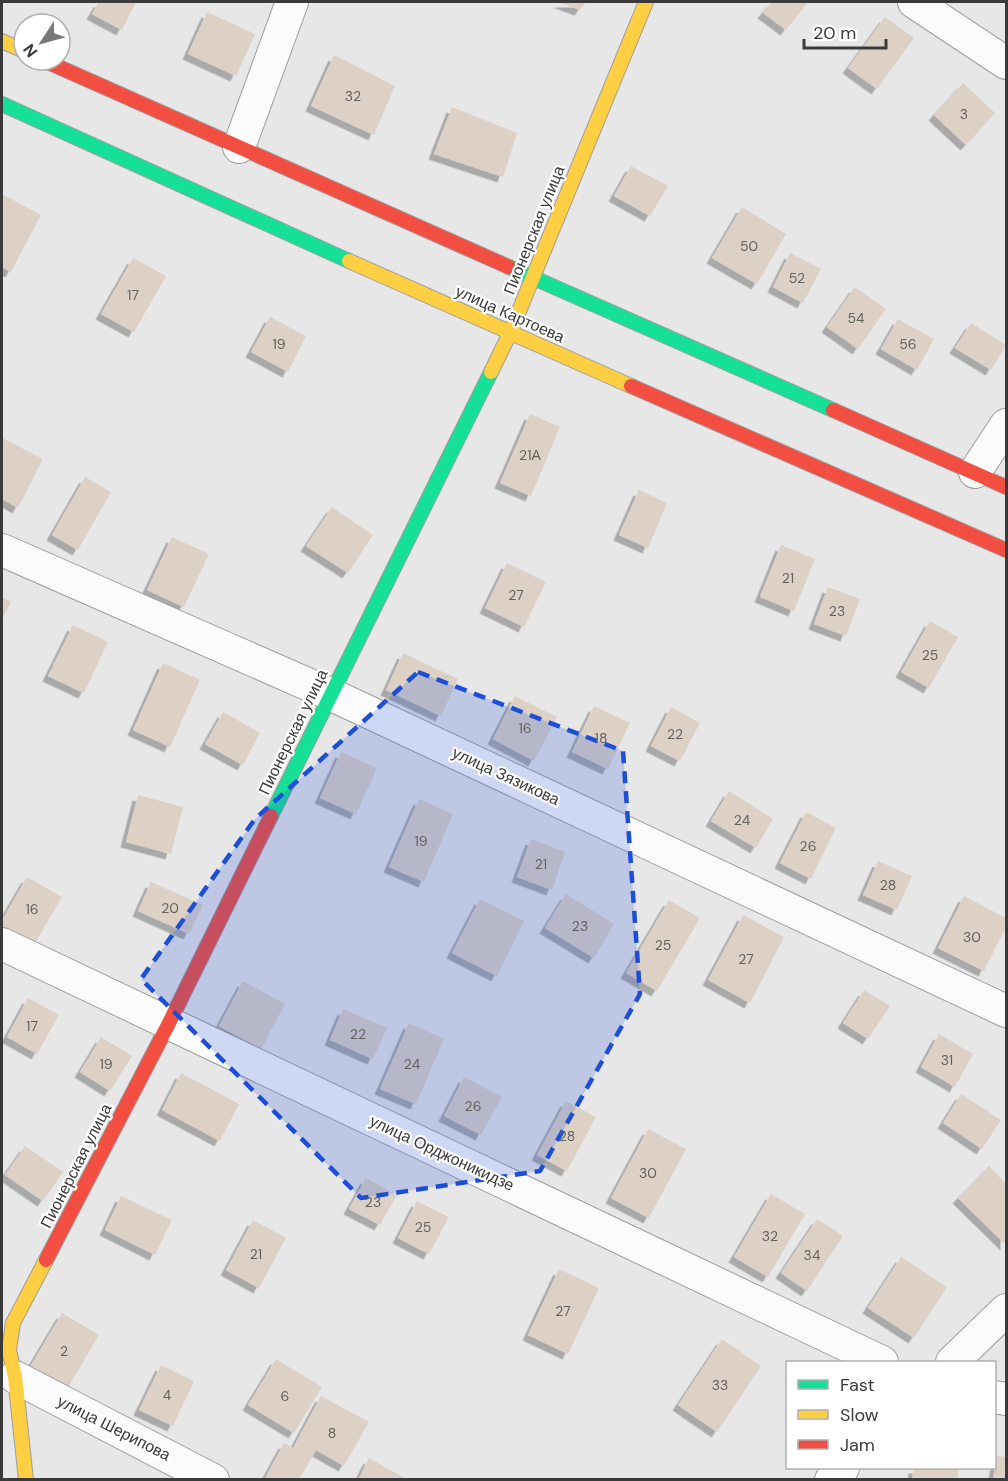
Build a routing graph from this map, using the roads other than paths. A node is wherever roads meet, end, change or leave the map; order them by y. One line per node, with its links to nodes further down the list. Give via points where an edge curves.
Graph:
1 (292, 2): 7 (street)
2 (646, 2): 8 (main road, Пионерская улица)
3 (914, 2): 4 (street)
4 (1006, 63)
5 (71, 72): 7 (main road)
6 (2, 104): 9 (main road, улица Картоева)
7 (239, 147): 8 (main road)
8 (532, 278): 9 (main road, Пионерская улица); 11 (main road)
9 (510, 333): 14 (main road, улица Картоева); 15 (main road, Пионерская улица)
10 (1006, 425): 11 (street)
11 (975, 472): 12 (main road)
12 (1006, 487)
13 (2, 550): 15 (street, улица Зязикова)
14 (1006, 550)
15 (330, 694): 17 (street, улица Зязикова); 18 (main road, Пионерская улица)
16 (2, 944): 18 (street, улица Орджоникидзе)
17 (1006, 1011)
18 (169, 1023): 20 (street, улица Орджоникидзе); 22 (main road, Пионерская улица, via 13,1323 9,1350)
19 (1006, 1310): 21 (street)
20 (880, 1361)
21 (953, 1361)
22 (15, 1377): 23 (main road, Пионерская улица); 24 (street, улица Шерипова)
23 (26, 1479)
24 (213, 1479)

